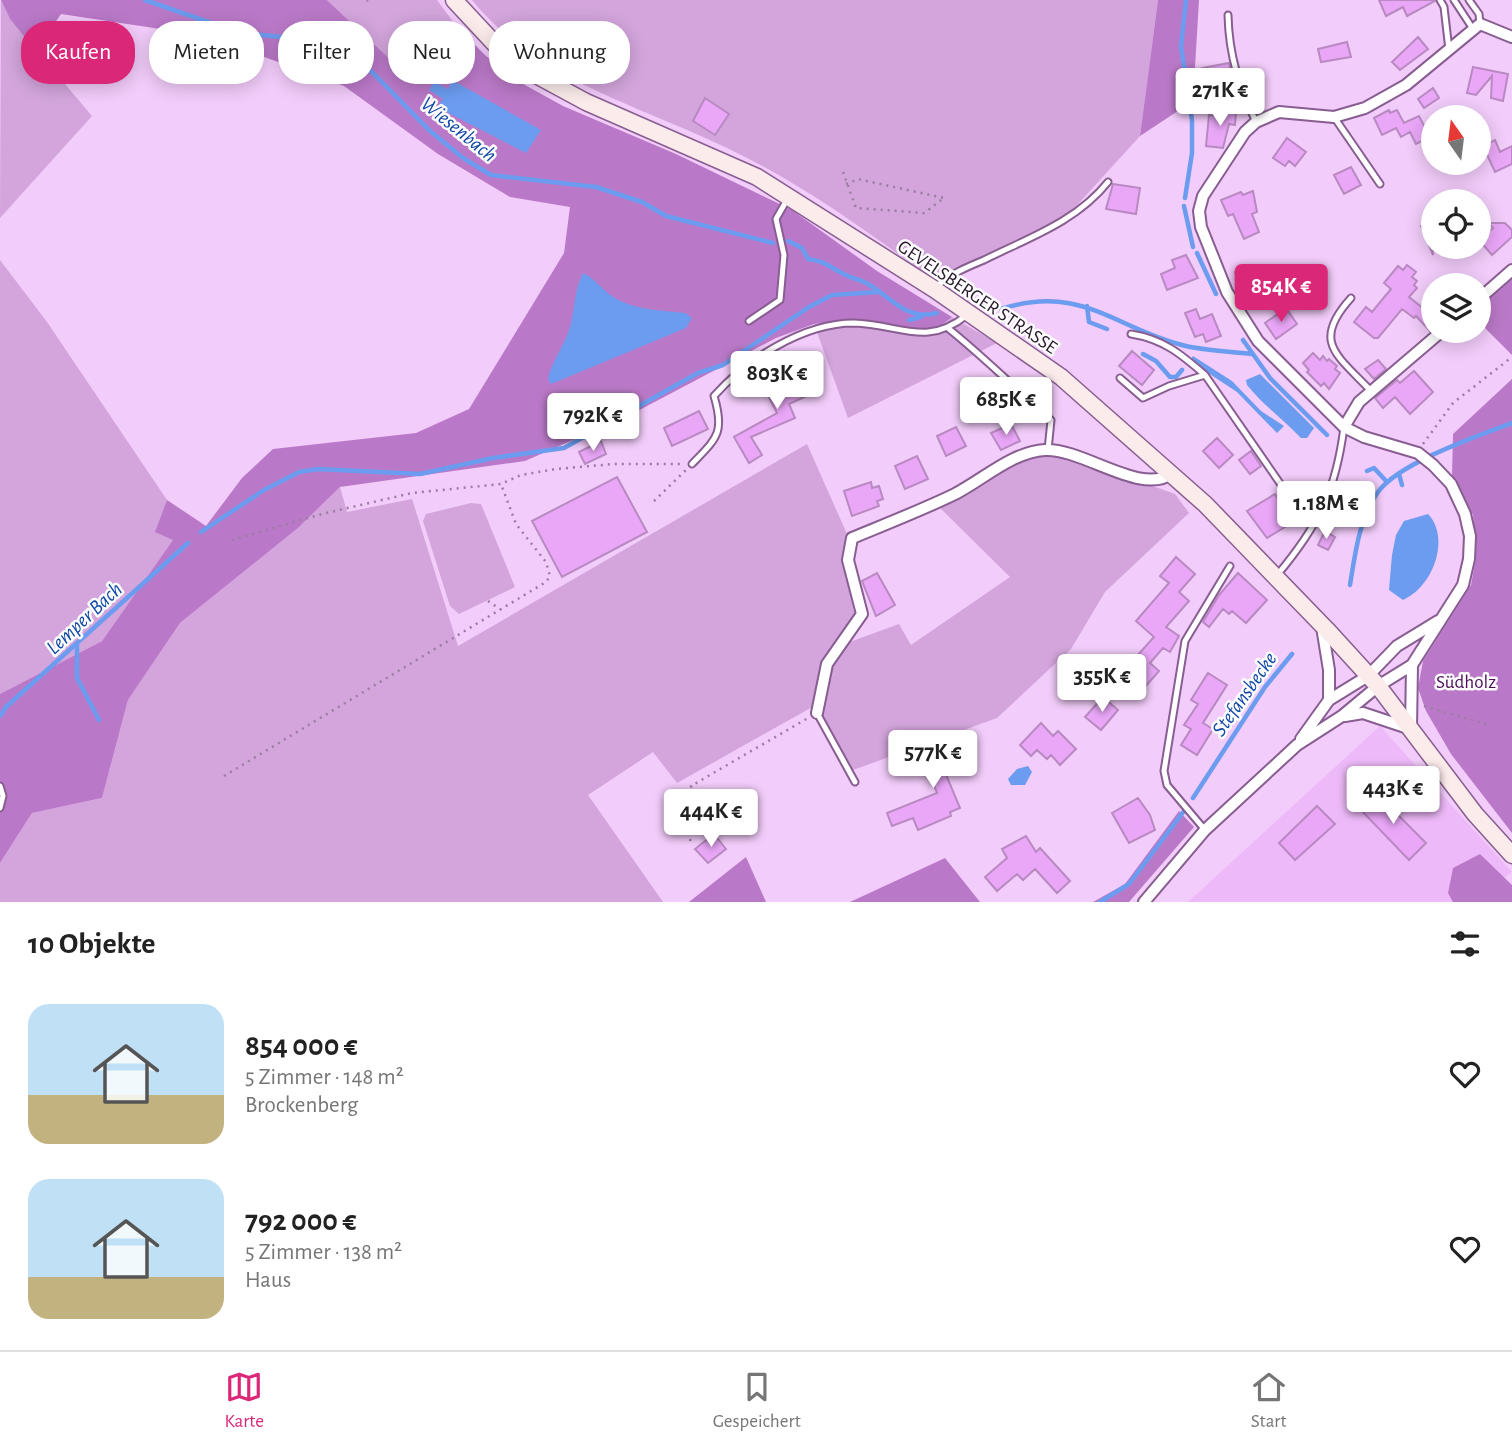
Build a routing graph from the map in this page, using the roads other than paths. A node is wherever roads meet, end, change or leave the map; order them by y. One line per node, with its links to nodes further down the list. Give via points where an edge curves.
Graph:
1 (454, 0): 13 (main road, GEVELSBERGER STRASSE, via 494,43 558,88 727,161)
2 (1440, 0): 8 (lane)
3 (1454, 0): 6 (lane)
4 (1469, 0): 6 (lane, via 1479,13)
5 (1228, 15): 10 (lane, via 1228,45 1236,78)
6 (1477, 27): 7 (street); 8 (street)
7 (1512, 37)
8 (1449, 50): 9 (street, via 1406,85 1365,108)
9 (1334, 117): 10 (street, via 1292,111); 12 (lane)
10 (1256, 122): 26 (street, via 1203,197 1201,227 1227,292 1258,341)
11 (1108, 182): 16 (lane, via 1067,220 957,272)
12 (1380, 184)
13 (789, 196): 16 (main road, GEVELSBERGER STRASSE); 19 (lane, via 776,219 784,255 780,300)
14 (1512, 270): 15 (street)
15 (1491, 288)
16 (934, 289): 18 (main road, GEVELSBERGER STRASSE)
17 (1351, 298): 25 (lane, via 1334,319 1329,338 1337,354)
18 (969, 313): 20 (lane); 29 (main road, GEVELSBERGER STRASSE, via 1061,377)
19 (749, 321)
20 (949, 329): 27 (lane, via 1051,421); 28 (lane, via 925,333 854,323 827,326 786,343 729,379 714,396 719,435)
21 (1131, 334): 23 (lane, via 1166,344)
22 (1428, 343): 25 (street)
23 (1205, 375): 24 (lane, via 1143,398); 30 (lane, via 1278,481)
24 (1120, 378)
25 (1371, 392): 26 (street)
26 (1344, 427): 30 (lane, via 1340,463); 33 (street, via 1418,453 1451,484 1458,497 1470,536 1463,585)
27 (1048, 450): 29 (street, via 1074,454 1144,481); 38 (street, via 1026,453 955,494 852,538 848,560 862,614 827,664)
28 (692, 464)
29 (1172, 473): 32 (main road, GEVELSBERGER STRASSE)
30 (1321, 517): 32 (lane)
31 (1230, 566): 45 (lane, via 1185,641 1164,771 1167,785)
32 (1276, 576): 34 (main road, GEVELSBERGER STRASSE)
33 (1441, 619): 35 (street); 36 (street, via 1397,646)
34 (1322, 625): 36 (main road, GEVELSBERGER STRASSE); 37 (street)
35 (1412, 665): 36 (street); 40 (street)
36 (1373, 681): 37 (street); 39 (street); 40 (main road, GEVELSBERGER STRASSE)
37 (1329, 700): 41 (street)
38 (817, 713): 42 (lane)
39 (1342, 716): 40 (street, via 1363,713); 41 (street)
40 (1411, 729): 46 (main road, GEVELSBERGER STRASSE)
41 (1297, 745): 45 (street)
42 (855, 782)
43 (0, 786): 44 (lane)
44 (0, 808)
45 (1205, 830): 47 (street)
46 (1512, 855)
47 (1144, 902)

